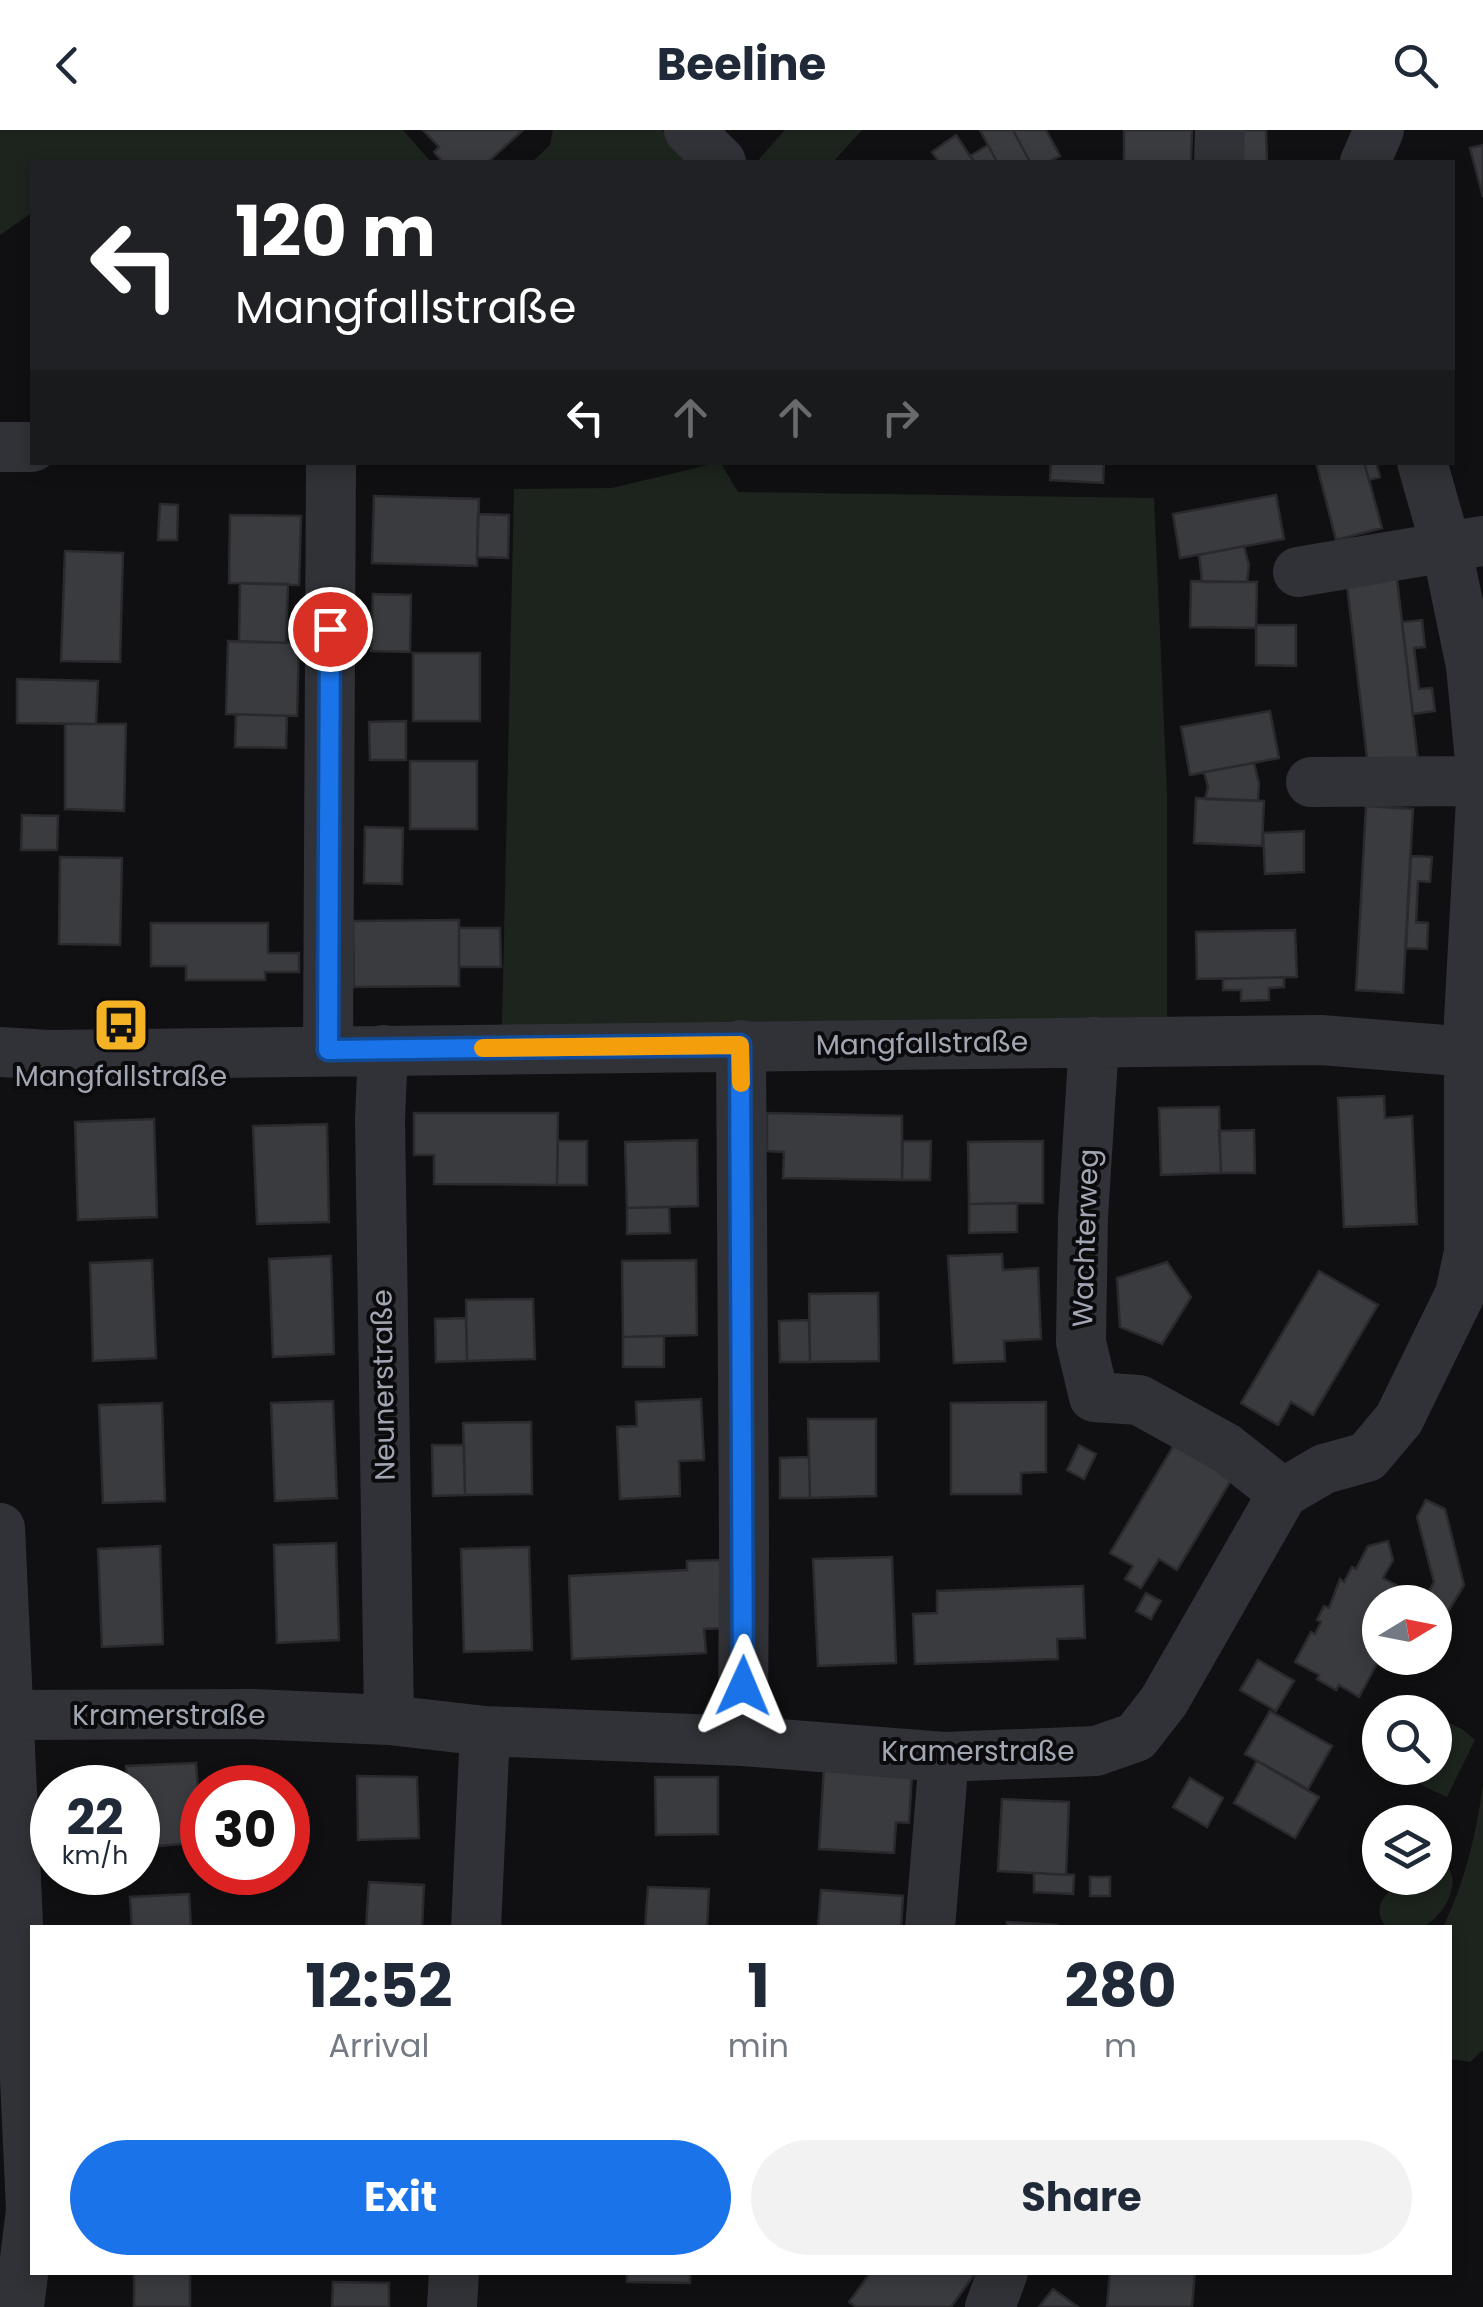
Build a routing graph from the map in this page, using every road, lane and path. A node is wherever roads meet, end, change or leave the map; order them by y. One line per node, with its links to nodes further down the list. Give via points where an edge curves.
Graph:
1 (689, 130): 4 (street)
2 (1220, 130): 5 (street)
3 (1379, 130): 6 (street)
4 (719, 160)
5 (1219, 160)
6 (1365, 160)
7 (0, 447): 8 (street)
8 (30, 447)
9 (331, 465): 17 (street)
10 (1424, 465): 11 (street)
11 (1465, 546): 12 (street); 13 (street)
12 (1298, 572)
13 (1482, 781): 14 (street); 20 (street)
14 (1310, 782)
15 (1094, 1042): 16 (street, Mangfallstraße); 20 (street, Mangfallstraße, via 1321,1040); 21 (street, Wachterweg, via 1081,1342 1094,1397 1140,1400 1226,1448)
16 (740, 1045): 18 (street, Mangfallstraße); 27 (street)
17 (328, 1050): 18 (street, Mangfallstraße); 19 (street, Mangfallstraße)
18 (383, 1050): 25 (street, Neunerstraße)
19 (0, 1052)
20 (1476, 1052): 21 (street, via 1469,1252 1460,1294 1399,1419 1376,1447 1367,1457 1324,1469)
21 (1282, 1492): 28 (street, Kramerstraße, via 1164,1700 1136,1737 1096,1751)
22 (0, 1528): 23 (street)
23 (1, 1592): 24 (street)
24 (8, 1715): 25 (street, Kramerstraße); 31 (street)
25 (389, 1720): 26 (street, Kramerstraße)
26 (485, 1731): 27 (street, Kramerstraße); 29 (street)
27 (742, 1741): 28 (street, Kramerstraße)
28 (944, 1756): 30 (street)
29 (476, 1925)
30 (930, 1925)
31 (9, 1927): 32 (street)
32 (30, 2197)
33 (30, 2218): 36 (street)
34 (454, 2275): 37 (street)
35 (1002, 2275): 38 (street)
36 (19, 2307)
37 (452, 2307)
38 (990, 2307)

